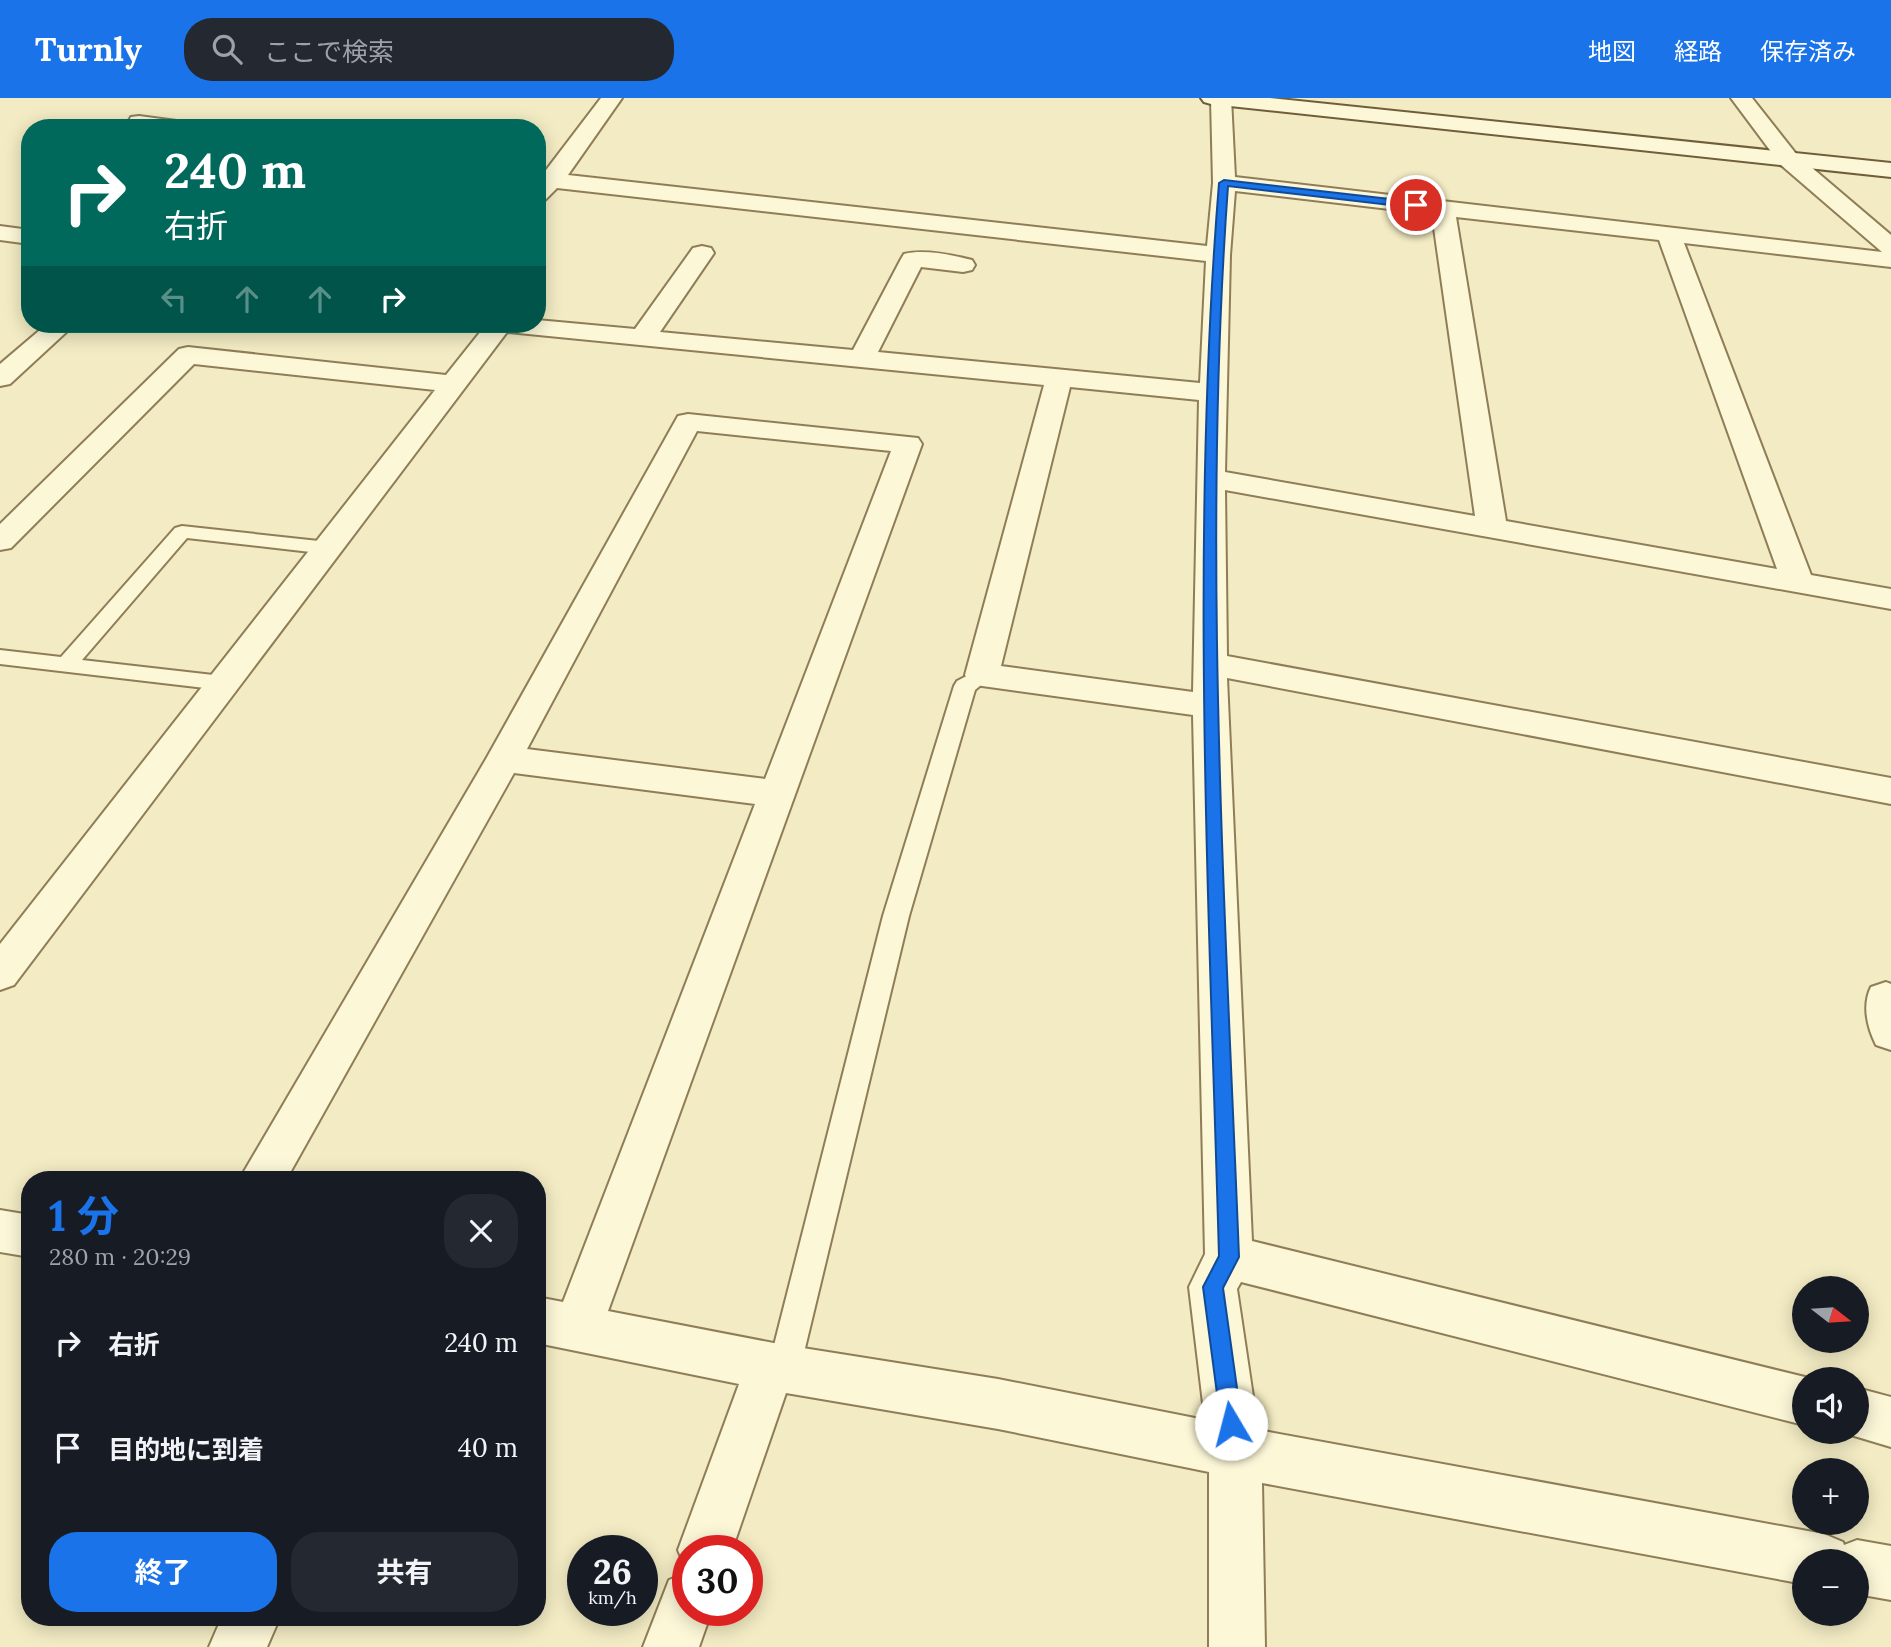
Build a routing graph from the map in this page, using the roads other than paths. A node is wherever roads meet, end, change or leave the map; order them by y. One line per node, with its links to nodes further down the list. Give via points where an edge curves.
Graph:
1 (612, 98): 6 (street)
2 (1741, 98): 4 (street)
3 (1216, 99): 4 (street); 8 (street)
4 (1789, 160): 5 (street); 13 (street)
5 (1891, 170)
6 (546, 181)
7 (546, 182): 15 (street)
8 (1224, 183): 9 (street); 15 (street)
9 (1443, 208): 11 (street); 28 (street)
10 (0, 233): 12 (street)
11 (1669, 235): 16 (street); 31 (street)
12 (21, 236)
13 (1891, 247)
14 (702, 253): 21 (street)
15 (1218, 255): 26 (street)
16 (1891, 260)
17 (963, 265): 22 (street, via 913,258)
18 (546, 329): 21 (street)
19 (52, 333): 23 (street)
20 (491, 333): 25 (street)
21 (642, 338): 22 (street)
22 (862, 358): 24 (street)
23 (0, 378)
24 (1059, 378): 26 (street); 36 (street)
25 (453, 384): 29 (street, via 188,355); 30 (street)
26 (1215, 393): 27 (street)
27 (1210, 478): 28 (street); 34 (street)
28 (1492, 528): 31 (street)
29 (0, 541)
30 (328, 548): 35 (lane, via 182,532); 37 (street)
31 (1798, 583): 32 (street)
32 (1891, 599)
33 (0, 657): 35 (lane)
34 (1210, 664): 38 (street); 40 (street)
35 (65, 666): 37 (lane)
36 (982, 676): 38 (street); 50 (lane, via 965,686 896,916)
37 (222, 683): 42 (street)
38 (1210, 706): 48 (street)
39 (503, 759): 41 (street); 41 (street, via 688,422 908,444); 45 (street)
40 (1891, 791)
41 (779, 794): 49 (street)
42 (0, 974)
43 (1891, 1000): 44 (street, via 1886,999)
44 (1891, 1033)
45 (267, 1171)
46 (0, 1231): 47 (street)
47 (21, 1234)
48 (1229, 1257): 51 (street); 54 (street, via 1213,1287)
49 (557, 1323): 50 (street)
50 (777, 1367): 54 (street, via 998,1404); 55 (street)
51 (1792, 1397)
52 (1869, 1416): 53 (street)
53 (1891, 1422)
54 (1235, 1452): 56 (street); 63 (street)
55 (711, 1535)
56 (1792, 1555)
57 (1869, 1569): 58 (street)
58 (1891, 1573)
59 (248, 1626): 61 (street)
60 (678, 1626): 62 (street)
61 (237, 1647)
62 (671, 1647)
63 (1237, 1647)

